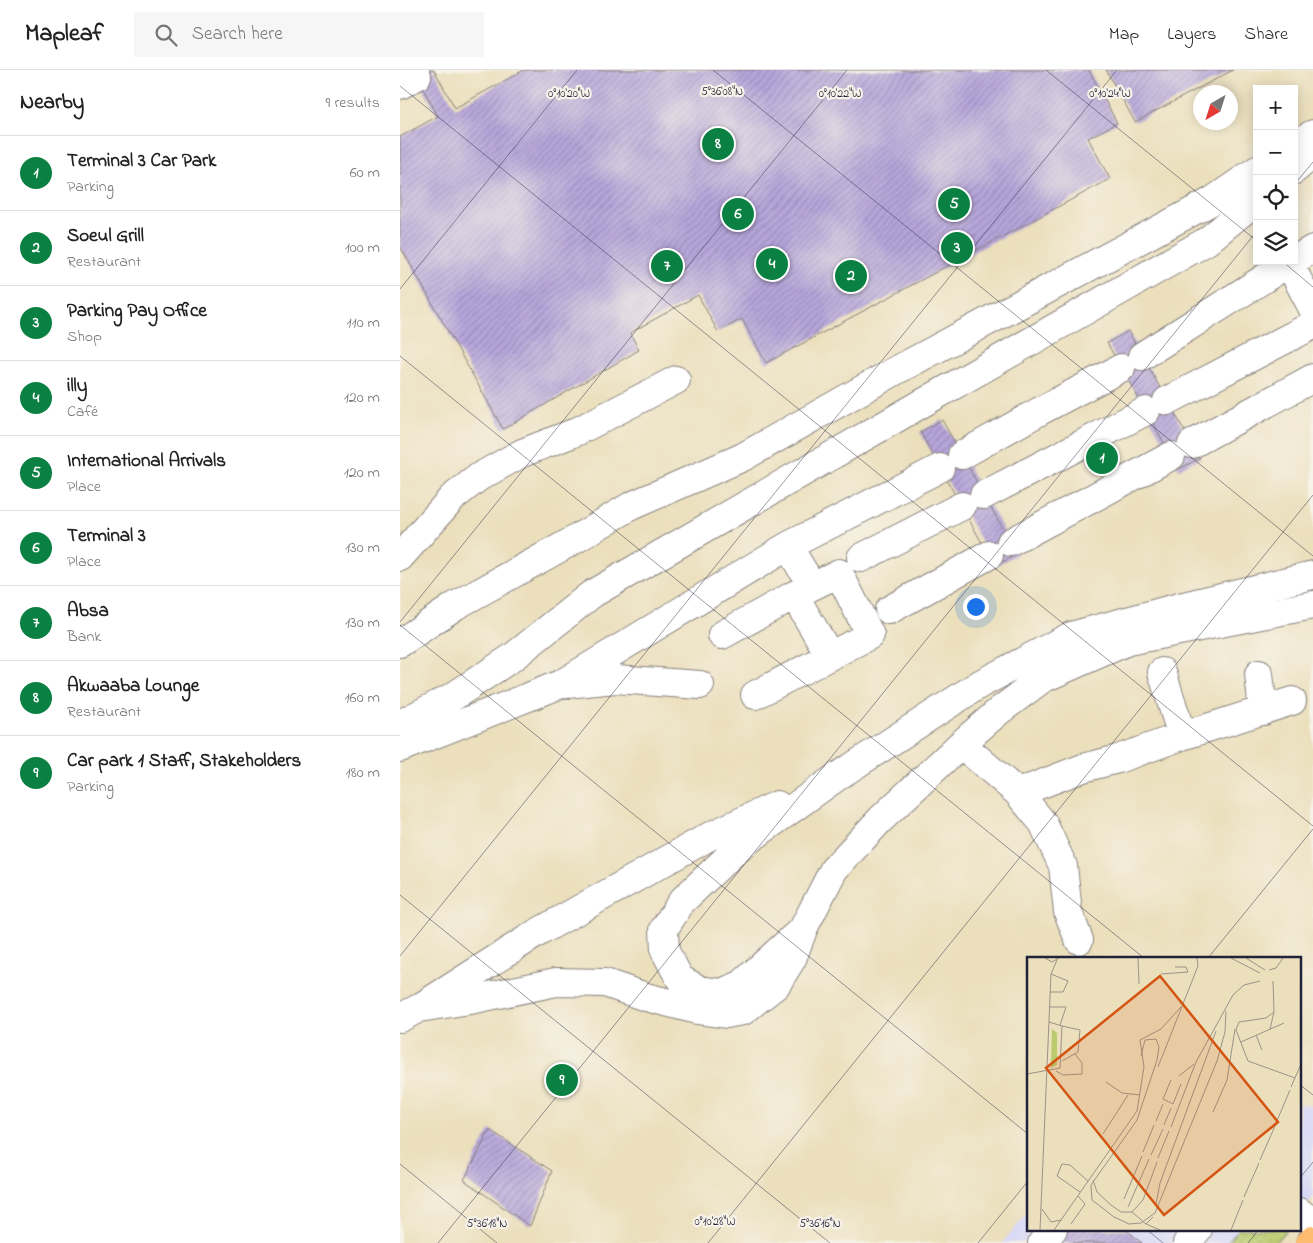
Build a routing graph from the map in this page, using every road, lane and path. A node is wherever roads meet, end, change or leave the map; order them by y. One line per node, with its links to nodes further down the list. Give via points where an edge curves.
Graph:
1 (1313, 134): 2 (lane)
2 (1298, 142)
3 (1313, 154): 4 (lane)
4 (1298, 167)
5 (1253, 173): 23 (lane, via 1212,201 897,370 743,457 631,506 456,606)
6 (1253, 203): 32 (lane, via 1207,241 592,594 513,658 454,696)
7 (1313, 249): 8 (lane)
8 (1298, 258)
9 (1286, 265): 15 (lane, via 1132,362)
10 (1294, 265): 11 (lane)
11 (1313, 309)
12 (1313, 325): 17 (lane)
13 (1313, 378): 21 (lane)
14 (676, 380): 16 (lane, via 576,432 522,453 479,478 452,498)
15 (788, 546): 19 (lane); 27 (lane)
16 (400, 557)
17 (861, 558)
18 (1313, 575): 36 (lane, via 1071,636 980,684)
19 (803, 590): 22 (lane); 24 (lane); 24 (lane, via 840,573 870,635)
20 (1313, 605): 34 (lane, via 1128,641 1042,679)
21 (889, 610)
22 (722, 635)
23 (400, 643)
24 (830, 656): 29 (lane)
25 (1162, 672): 33 (lane)
26 (1259, 674): 31 (lane)
27 (561, 684): 28 (lane, via 615,679); 35 (lane)
28 (700, 685)
29 (755, 695)
30 (1292, 701): 31 (lane)
31 (1263, 711): 33 (lane)
32 (400, 724)
33 (1182, 736): 37 (lane)
34 (962, 744): 37 (lane); 38 (lane, via 881,819 834,869)
35 (400, 748)
36 (838, 776): 38 (lane, via 740,846 682,901 664,928 666,951 680,979 700,990 721,993 741,985); 40 (lane, via 710,836 537,933)
37 (1018, 793): 39 (lane, via 1043,823 1063,866 1068,912)
38 (804, 927): 40 (lane, via 792,959 776,985 744,1011 726,1014 697,1010 605,983 556,982)
39 (1079, 940)
40 (410, 1013)
41 (1301, 1213): 42 (lane)
42 (1313, 1222)
43 (1052, 1230): 46 (lane)
44 (1197, 1230): 47 (lane)
45 (1313, 1240): 48 (main road)
46 (1042, 1243)
47 (1187, 1243)
48 (1310, 1243)

